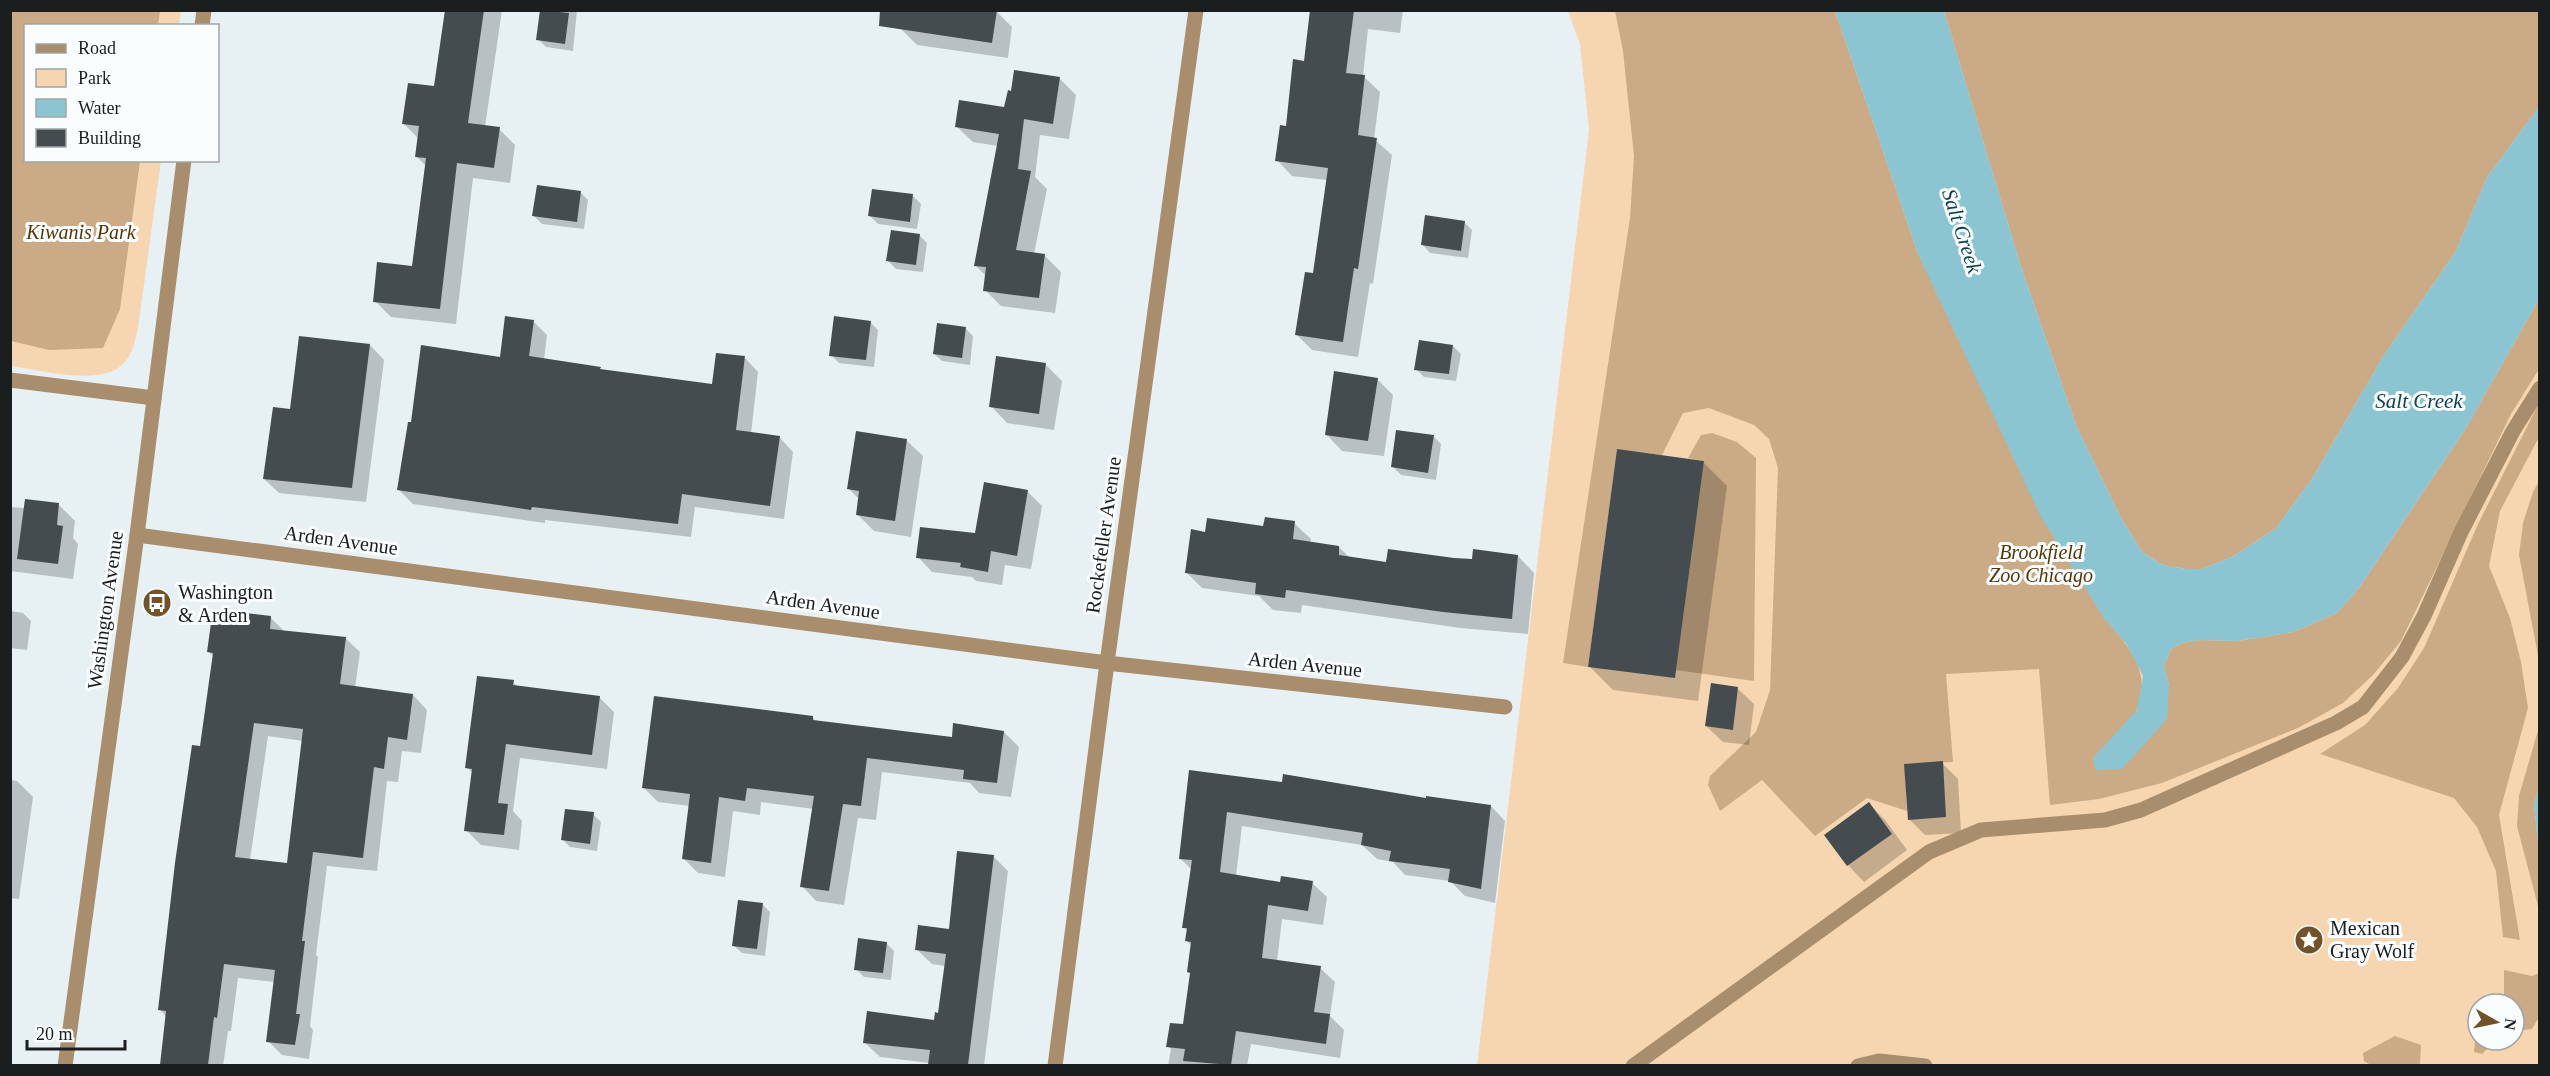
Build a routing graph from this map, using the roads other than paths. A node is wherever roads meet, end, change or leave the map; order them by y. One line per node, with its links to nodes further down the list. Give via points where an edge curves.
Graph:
1 (1196, 10): 7 (street, Rockefeller Avenue)
2 (184, 162): 5 (street, Washington Avenue)
3 (10, 380): 5 (street)
4 (2540, 388): 11 (street, via 2466,522 2402,657 2363,707 2336,723 2141,810 2105,820 1981,830 1929,852)
5 (154, 398): 6 (street, Washington Avenue)
6 (137, 535): 7 (street, Arden Avenue); 9 (street, Washington Avenue)
7 (1107, 663): 8 (street, Arden Avenue); 10 (street, Rockefeller Avenue)
8 (1505, 706)
9 (65, 1065)
10 (1055, 1065)
11 (1633, 1065)
12 (1858, 1065): 13 (street, via 1879,1061)
13 (1924, 1065)

